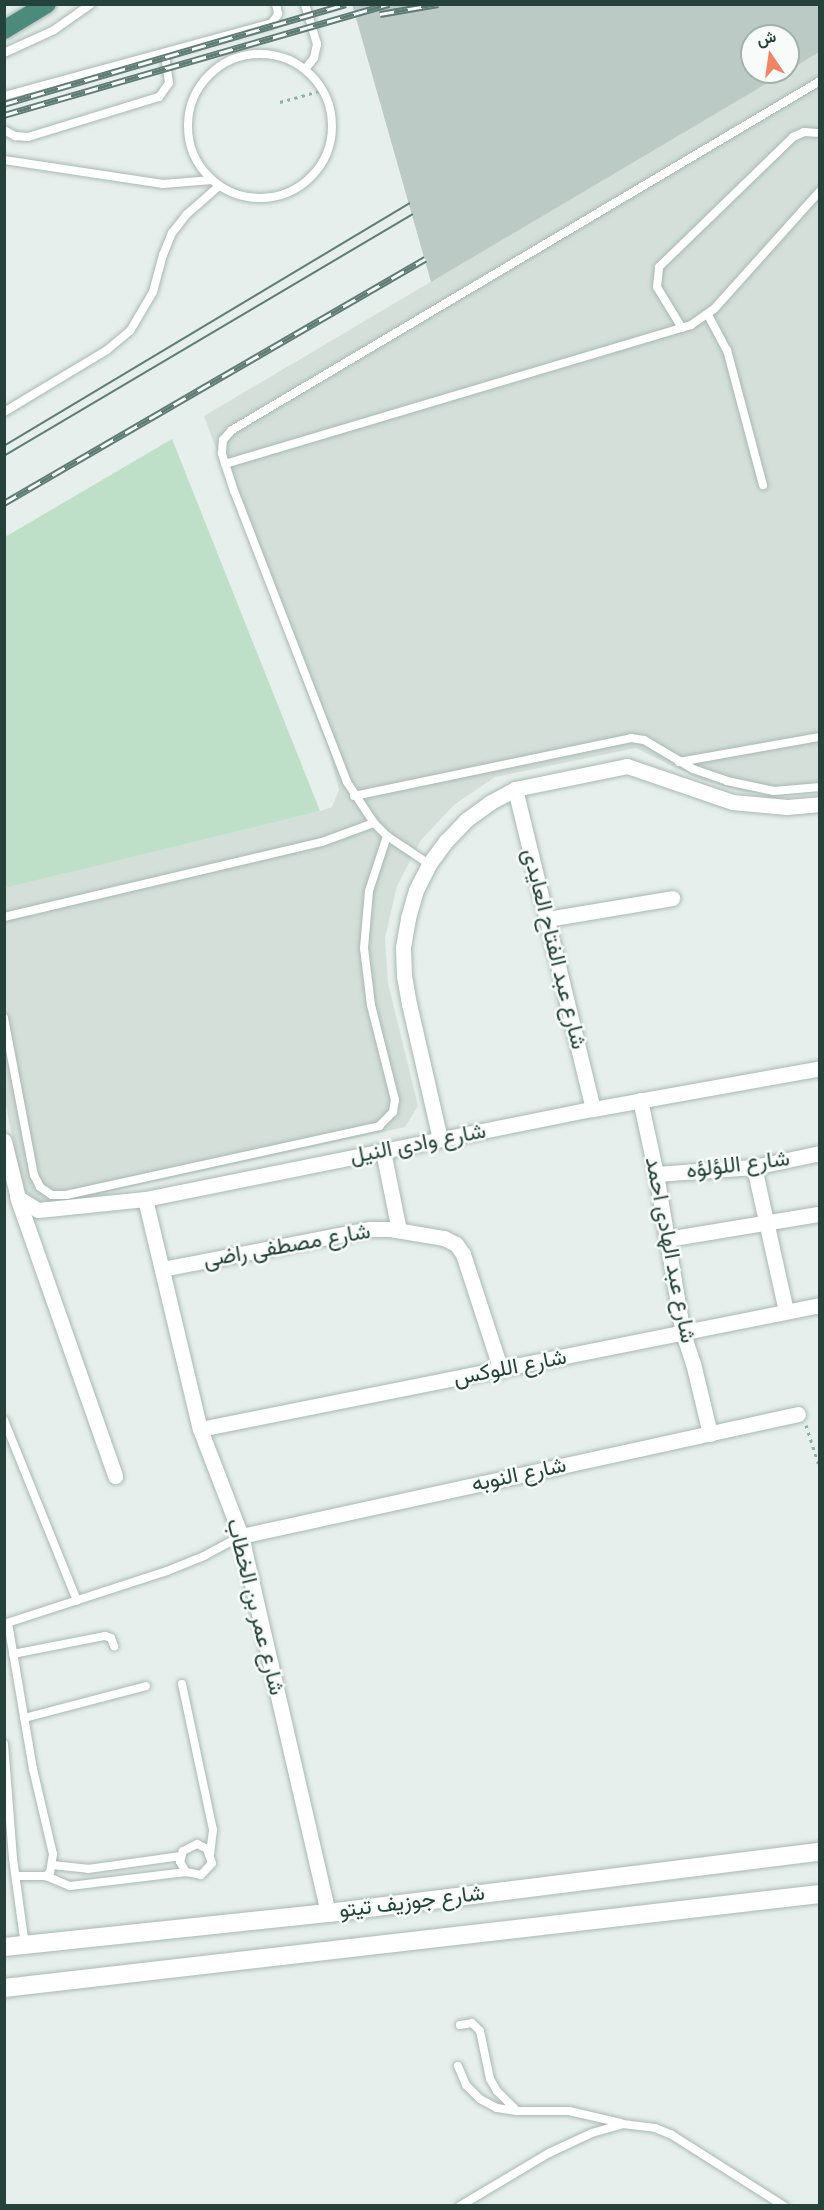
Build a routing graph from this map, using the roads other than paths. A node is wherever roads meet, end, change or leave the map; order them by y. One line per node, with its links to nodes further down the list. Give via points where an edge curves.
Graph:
1 (47, 4): 5 (highway)
2 (91, 4): 6 (lane, via 54,30)
3 (276, 4): 7 (lane, via 278,14 272,23)
4 (305, 4): 8 (lane, via 317,44 314,58)
5 (4, 30)
6 (4, 53)
7 (165, 53): 10 (lane); 11 (lane, via 169,83 159,97 28,137)
8 (305, 69): 14 (lane, via 323,90 332,116 332,135 323,161 306,182 290,192 263,198 235,194); 14 (lane, via 289,59 252,54 218,67 204,80 191,105 188,132 200,166)
9 (819, 81): 19 (lane, via 232,430 223,440)
10 (4, 96)
11 (4, 130)
12 (819, 133): 17 (lane, via 804,132 793,137 659,267 657,287)
13 (4, 160): 14 (lane, via 163,184)
14 (215, 183): 18 (lane, via 172,233 153,292 130,330 107,350)
15 (819, 191): 16 (lane)
16 (708, 315): 17 (lane); 20 (lane, via 727,350)
17 (682, 328): 19 (lane)
18 (4, 412)
19 (225, 464): 25 (lane)
20 (763, 485)
21 (819, 737): 22 (lane)
22 (680, 762): 23 (lane, via 710,776 759,789); 25 (lane, via 644,740 624,738)
23 (819, 787)
24 (515, 789): 26 (street, via 627,766 732,802 787,807); 29 (street, via 466,820); 32 (street, شارع عبد الفتاح العايدى)
25 (354, 796): 27 (lane)
26 (819, 804)
27 (374, 823): 28 (lane); 31 (lane, via 322,842)
28 (387, 836): 29 (lane); 33 (lane, via 369,891 364,948 371,1005 395,1100 393,1112 379,1126 52,1195 40,1187 34,1175)
29 (429, 864): 37 (street, via 408,918 404,976)
30 (672, 898): 32 (street)
31 (4, 917)
32 (547, 919): 36 (street, شارع عبد الفتاح العايدى)
33 (4, 1018)
34 (819, 1068): 35 (street, شارع وادى النيل)
35 (639, 1100): 36 (street, شارع وادى النيل); 42 (street, شارع عبد الهادى احمد)
36 (593, 1108): 37 (street, شارع وادى النيل)
37 (440, 1139): 39 (street, شارع وادى النيل)
38 (4, 1141): 44 (street)
39 (383, 1151): 45 (street, شارع وادى النيل); 48 (street)
40 (819, 1153): 41 (street, شارع اللؤلؤه)
41 (754, 1167): 42 (street, شارع اللؤلؤه); 47 (street)
42 (656, 1174): 49 (street, شارع عبد الهادى احمد)
43 (4, 1184): 44 (street)
44 (18, 1198): 45 (street, شارع وادى النيل, via 38,1210); 59 (street)
45 (145, 1198): 50 (street, شارع عمر بن الخطاب)
46 (818, 1214): 47 (street)
47 (766, 1222): 49 (street); 52 (street)
48 (399, 1230): 50 (street, شارع مصطفى راضى, via 370,1229); 54 (street, شارع مصطفى راضى, via 444,1238 460,1249)
49 (667, 1239): 53 (street, شارع عبد الهادى احمد)
50 (162, 1269): 57 (street, شارع عمر بن الخطاب)
51 (819, 1305): 52 (street, شارع اللوكس)
52 (786, 1311): 53 (street, شارع اللوكس)
53 (683, 1333): 54 (street, شارع اللوكس); 58 (street, شارع عبد الهادى احمد)
54 (501, 1370): 57 (street, شارع اللوكس)
55 (798, 1414): 58 (street, شارع النوبه)
56 (4, 1420): 61 (lane)
57 (200, 1429): 60 (street, شارع عمر بن الخطاب)
58 (710, 1434): 60 (street, شارع النوبه)
59 (115, 1476)
60 (241, 1536): 61 (lane, via 187,1563); 77 (street, شارع عمر بن الخطاب)
61 (77, 1601): 62 (lane)
62 (6, 1623): 64 (lane)
63 (114, 1646): 64 (lane, via 111,1638 105,1636)
64 (13, 1654): 67 (lane)
65 (182, 1684): 70 (lane, via 213,1830)
66 (147, 1686): 67 (lane)
67 (24, 1718): 72 (lane, via 53,1854)
68 (4, 1744): 74 (lane)
69 (819, 1852): 77 (main road, شارع جوزيف تيتو)
70 (210, 1853): 71 (lane, via 197,1844 187,1847); 73 (lane, via 212,1863 206,1872)
71 (181, 1856): 72 (lane, via 88,1869); 73 (lane)
72 (52, 1865): 75 (lane)
73 (186, 1872): 75 (lane, via 77,1886)
74 (16, 1876): 75 (lane); 78 (lane)
75 (46, 1876)
76 (819, 1894): 80 (main road, شارع جوزيف تيتو)
77 (328, 1913): 78 (main road, شارع جوزيف تيتو)
78 (25, 1945): 79 (main road, شارع جوزيف تيتو)
79 (4, 1947)
80 (4, 1988)
81 (460, 2025): 83 (lane, via 472,2023 480,2031 490,2079)
82 (458, 2067): 83 (lane, via 466,2085 480,2099 497,2108)
83 (517, 2111): 84 (lane, via 568,2111)
84 (622, 2124): 85 (lane, via 549,2153); 86 (lane, via 655,2128 672,2135)
85 (460, 2205)
86 (784, 2205)

